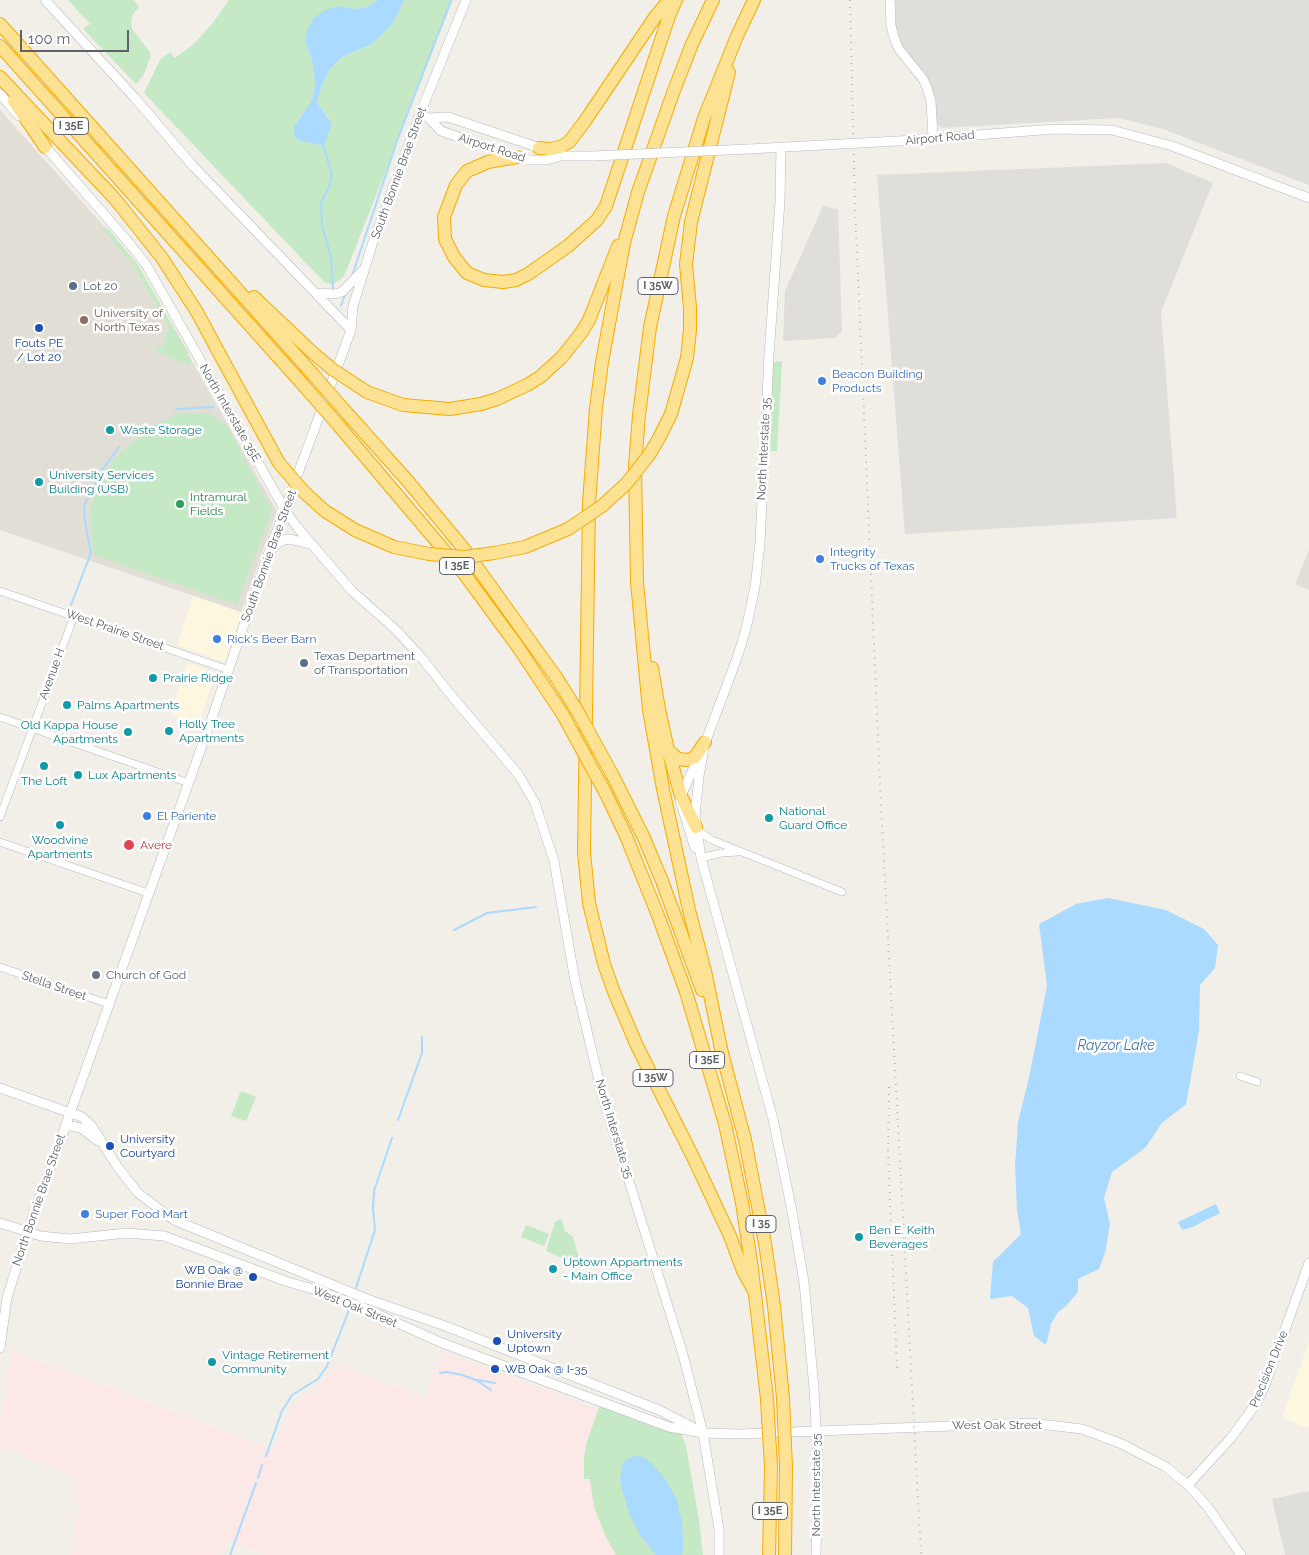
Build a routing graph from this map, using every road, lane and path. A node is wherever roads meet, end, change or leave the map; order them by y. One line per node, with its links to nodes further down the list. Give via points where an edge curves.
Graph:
1 (46, 0): 27 (main road, via 193,166)
2 (466, 0): 13 (main road, South Bonnie Brae Street)
3 (669, 0): 17 (highway, via 569,142 560,147)
4 (676, 0): 20 (highway, via 606,206 597,220 568,246 528,274 503,282 484,280 467,273 454,258 444,239 444,217 456,185 466,171 488,162)
5 (714, 0): 21 (highway, I 35W, via 692,44)
6 (754, 0): 9 (highway, I 35W)
7 (890, 0): 15 (main road, via 891,26 898,48 927,88)
8 (0, 24): 23 (highway, I 35E)
9 (737, 36): 11 (highway, bridge, via 691,222 686,264 690,308 687,358 671,414 660,438 626,484 602,506 568,529 526,547 464,556 394,547 325,511 305,493 279,463 197,312 162,258 116,200); 31 (highway, I 35W, via 688,168 657,293 637,440)
10 (0, 46): 24 (highway, I 35E)
11 (0, 78): 16 (highway)
12 (0, 94): 16 (main road, North Interstate 35E)
13 (420, 114): 14 (main road, Airport Road); 26 (main road, South Bonnie Brae Street)
14 (429, 118): 17 (main road, Airport Road, via 448,117); 20 (main road, Airport Road, via 441,131)
15 (933, 138): 18 (main road, Airport Road, bridge); 22 (main road, Airport Road, via 1055,129 1112,130 1172,146)
16 (45, 147): 29 (main road, North Interstate 35E, via 147,266)
17 (539, 148): 19 (main road, Airport Road)
18 (781, 148): 19 (main road, Airport Road, bridge); 39 (main road, North Interstate 35, via 755,587 737,658)
19 (560, 156): 20 (main road, Airport Road, via 547,160)
20 (517, 158)
21 (638, 192): 23 (highway, bridge, via 589,320 572,346 540,377 513,393 481,404 450,409 403,405 367,392 332,369); 64 (highway, I 35W, via 611,309 591,464 587,560 586,879 604,964 621,1010 730,1236 742,1271)
22 (1309, 198)
23 (174, 218): 52 (highway, I 35E, bridge, via 406,479 503,601 556,677 613,776 644,838 697,974)
24 (161, 228): 25 (highway); 64 (highway, I 35E, bridge, via 339,426 465,575 563,715 626,836 688,995 725,1124)
25 (178, 250)
26 (364, 269): 27 (main road, via 342,292); 28 (main road, South Bonnie Brae Street, via 353,306)
27 (316, 293): 28 (main road)
28 (351, 330): 29 (main road, South Bonnie Brae Street)
29 (285, 510): 30 (main road, North Interstate 35E); 32 (main road, South Bonnie Brae Street)
30 (313, 545): 32 (main road, via 289,539 280,541); 37 (main road, North Interstate 35E, via 352,591 421,656)
31 (635, 546): 40 (highway, via 653,677); 52 (highway, I 35W, via 643,666 656,753)
32 (269, 552): 35 (main road, South Bonnie Brae Street)
33 (0, 591): 34 (street, West Prairie Street)
34 (74, 616): 35 (street, West Prairie Street); 38 (street, Avenue H)
35 (229, 670): 41 (main road, South Bonnie Brae Street)
36 (0, 717): 38 (street)
37 (473, 721): 69 (main road, North Interstate 35, via 523,781 542,821 554,861 575,981 604,1101 682,1351)
38 (32, 728): 41 (street); 43 (street, Avenue H)
39 (705, 742): 40 (highway, via 695,757 687,760 674,757); 42 (main road, North Interstate 35); 44 (main road, North Interstate 35, via 697,788)
40 (668, 750): 42 (highway)
41 (189, 783): 49 (main road, South Bonnie Brae Street)
42 (681, 796): 44 (highway); 47 (main road, North Interstate 35, via 683,814)
43 (0, 817)
44 (696, 826): 46 (street, via 706,836); 47 (main road, North Interstate 35)
45 (0, 842): 49 (street)
46 (745, 854): 47 (street, via 726,852); 48 (street)
47 (701, 858): 68 (main road, North Interstate 35, via 783,1162 804,1282)
48 (842, 892)
49 (148, 893): 51 (main road, South Bonnie Brae Street)
50 (0, 967): 51 (street, Stella Street)
51 (109, 1004): 56 (main road, South Bonnie Brae Street)
52 (722, 1053): 73 (highway, I 35, bridge, via 744,1140 774,1306 783,1398)
53 (1240, 1076): 54 (street)
54 (1257, 1082)
55 (0, 1088): 56 (main road)
56 (70, 1112): 57 (main road, North Bonnie Brae Street); 58 (main road, via 91,1125)
57 (65, 1125): 58 (main road, via 81,1128); 61 (main road, North Bonnie Brae Street)
58 (102, 1144): 59 (main road, West Oak Street, via 138,1193)
59 (174, 1220): 62 (main road); 66 (main road, West Oak Street, via 367,1300 448,1327)
60 (0, 1223): 61 (main road, West Oak Street)
61 (27, 1233): 62 (main road, West Oak Street, via 70,1239 126,1233); 65 (main road, North Bonnie Brae Street, via 7,1298)
62 (164, 1236): 67 (main road, West Oak Street, via 320,1291 442,1343)
63 (1309, 1264): 70 (main road, Precision Drive, via 1253,1409)
64 (756, 1293): 72 (highway, I 35E, bridge, via 771,1468)
65 (0, 1348)
66 (638, 1402): 67 (main road); 69 (main road, West Oak Street)
67 (633, 1414): 69 (main road, West Oak Street, via 669,1427)
68 (816, 1430): 69 (main road, West Oak Street); 70 (main road, West Oak Street, via 1031,1423 1082,1429 1122,1444 1166,1467); 74 (main road, North Interstate 35)
69 (703, 1433): 71 (main road, North Interstate 35, via 719,1529)
70 (1188, 1485): 75 (main road, West Oak Street)
71 (719, 1555)
72 (769, 1555)
73 (786, 1555)
74 (816, 1555)
75 (1241, 1555)

